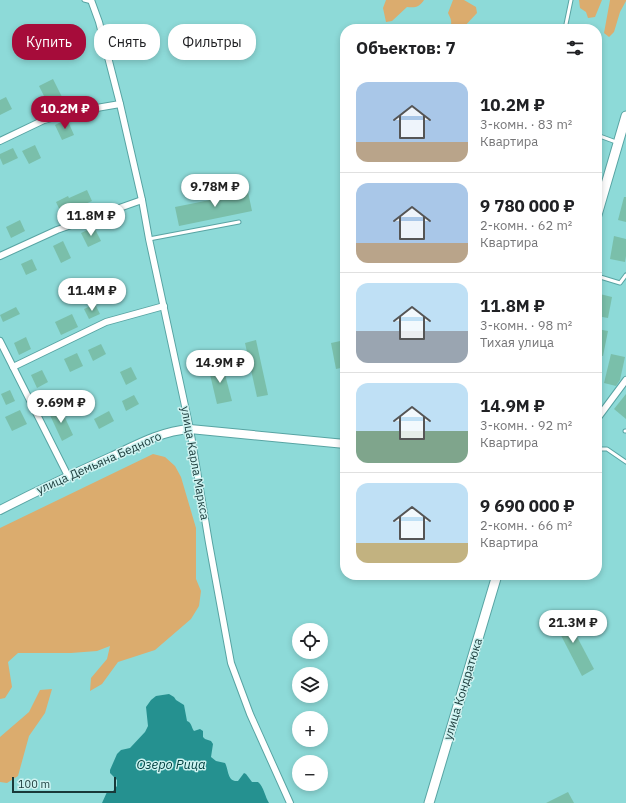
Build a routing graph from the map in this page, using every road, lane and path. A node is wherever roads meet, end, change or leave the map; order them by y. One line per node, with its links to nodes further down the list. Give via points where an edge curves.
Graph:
1 (84, 0): 3 (lane)
2 (570, 0): 4 (lane)
3 (91, 1): 5 (street, улица Карла Маркса, via 99,22)
4 (566, 24)
5 (120, 104): 8 (street, via 44,120); 11 (street, улица Карла Маркса)
6 (626, 116): 9 (main road)
7 (602, 137): 9 (lane)
8 (0, 141)
9 (618, 143): 10 (main road)
10 (602, 198)
11 (142, 200): 13 (street, улица Карла Маркса); 14 (street, via 57,230)
12 (239, 222): 13 (lane)
13 (149, 239): 17 (street, улица Карла Маркса)
14 (0, 256)
15 (626, 276): 16 (lane, via 620,283)
16 (602, 278)
17 (164, 306): 19 (street, via 106,322); 22 (street, улица Карла Маркса)
18 (0, 341): 19 (street)
19 (13, 367): 26 (street)
20 (626, 380): 21 (street)
21 (602, 412)
22 (190, 428): 23 (street, улица Демьяна Бедного); 26 (street, улица Демьяна Бедного, via 156,436); 29 (street, улица Карла Маркса, via 231,663 250,714)
23 (340, 443)
24 (602, 449): 25 (lane, via 607,449)
25 (626, 462)
26 (68, 476): 27 (street, улица Демьяна Бедного)
27 (0, 510)
28 (496, 580): 30 (main road, улица Кондратюка)
29 (290, 803)
30 (429, 803)

